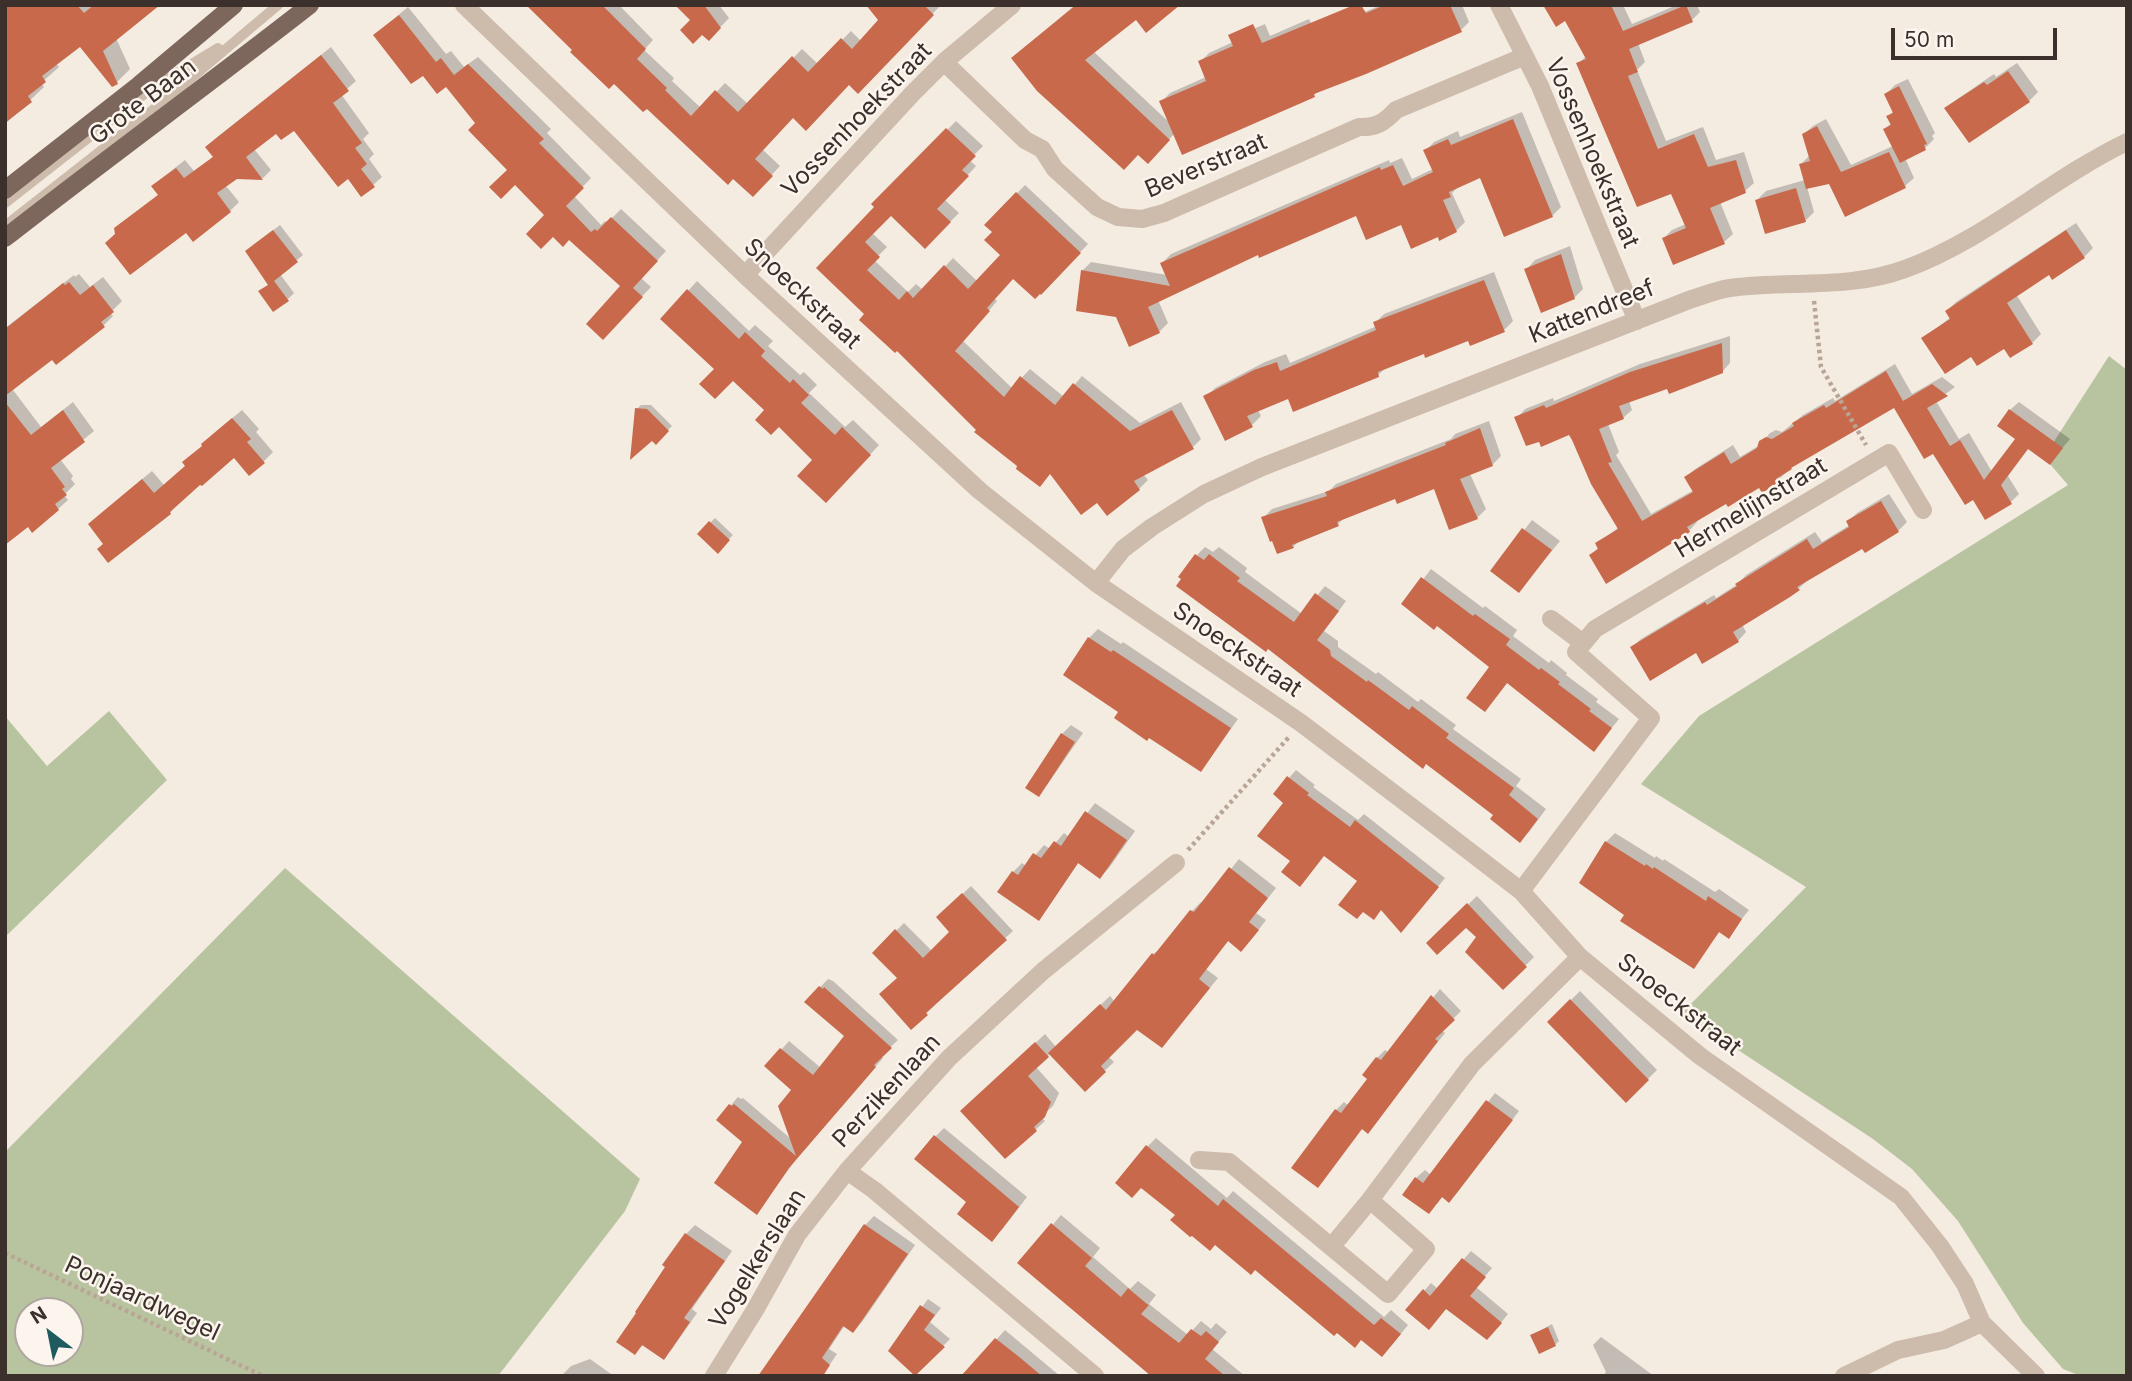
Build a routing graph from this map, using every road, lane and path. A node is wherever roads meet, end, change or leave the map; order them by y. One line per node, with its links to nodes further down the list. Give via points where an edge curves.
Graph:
1 (234, 5): 11 (main road, Grote Baan)
2 (278, 5): 7 (lane, Grote Baan)
3 (310, 5): 14 (main road, Grote Baan)
4 (464, 5): 15 (street, Snoeckstraat)
5 (1012, 5): 9 (street, Vossenhoekstraat)
6 (1499, 5): 8 (street, Vossenhoekstraat)
7 (249, 27): 12 (lane, Grote Baan, via 152,88); 13 (lane, Grote Baan, via 163,102)
8 (1525, 56): 9 (street, Beverstraat, via 1396,110 1372,128 1359,127 1142,219 1118,217 1097,206 1055,169 1042,149 1025,140); 17 (street, Vossenhoekstraat)
9 (944, 62): 15 (street, Vossenhoekstraat)
10 (2127, 142): 16 (street, Kattendreef, via 2090,159 1953,248 1904,270 1866,279)
11 (5, 190)
12 (5, 203)
13 (5, 226)
14 (5, 239)
15 (745, 275): 20 (street, Snoeckstraat, via 970,482)
16 (1812, 283): 17 (street, Kattendreef, via 1728,288); 18 (path, via 1821,367)
17 (1637, 321): 20 (street, Kattendreef, via 1262,467 1204,494 1123,549)
18 (1876, 463): 19 (street, via 1889,453); 22 (street, Hermelijnstraat, via 1595,629)
19 (1923, 510)
20 (1096, 583): 23 (street, Snoeckstraat)
21 (1550, 620): 22 (street)
22 (1583, 643): 25 (street, via 1576,653 1651,718)
23 (1301, 723): 24 (path); 25 (street, Snoeckstraat)
24 (1176, 863): 28 (street, Perzikenlaan, via 1043,971 948,1058)
25 (1521, 891): 26 (street, Snoeckstraat)
26 (1580, 957): 29 (street, via 1472,1064); 32 (street, Snoeckstraat, via 1700,1056 1900,1197 1946,1255)
27 (1199, 1160): 30 (street, via 1229,1161)
28 (847, 1171): 34 (street, Vogelkerslaan, via 797,1235); 35 (street, Perzikenlaan)
29 (1370, 1200): 30 (street); 30 (street, via 1426,1249 1388,1294)
30 (1332, 1246)
31 (5, 1253): 33 (path, Ponjaardwegel)
32 (1983, 1323): 36 (street, via 1944,1340 1898,1350); 37 (street)
33 (263, 1376)
34 (714, 1376)
35 (1096, 1376)
36 (1844, 1376)
37 (2036, 1376)

